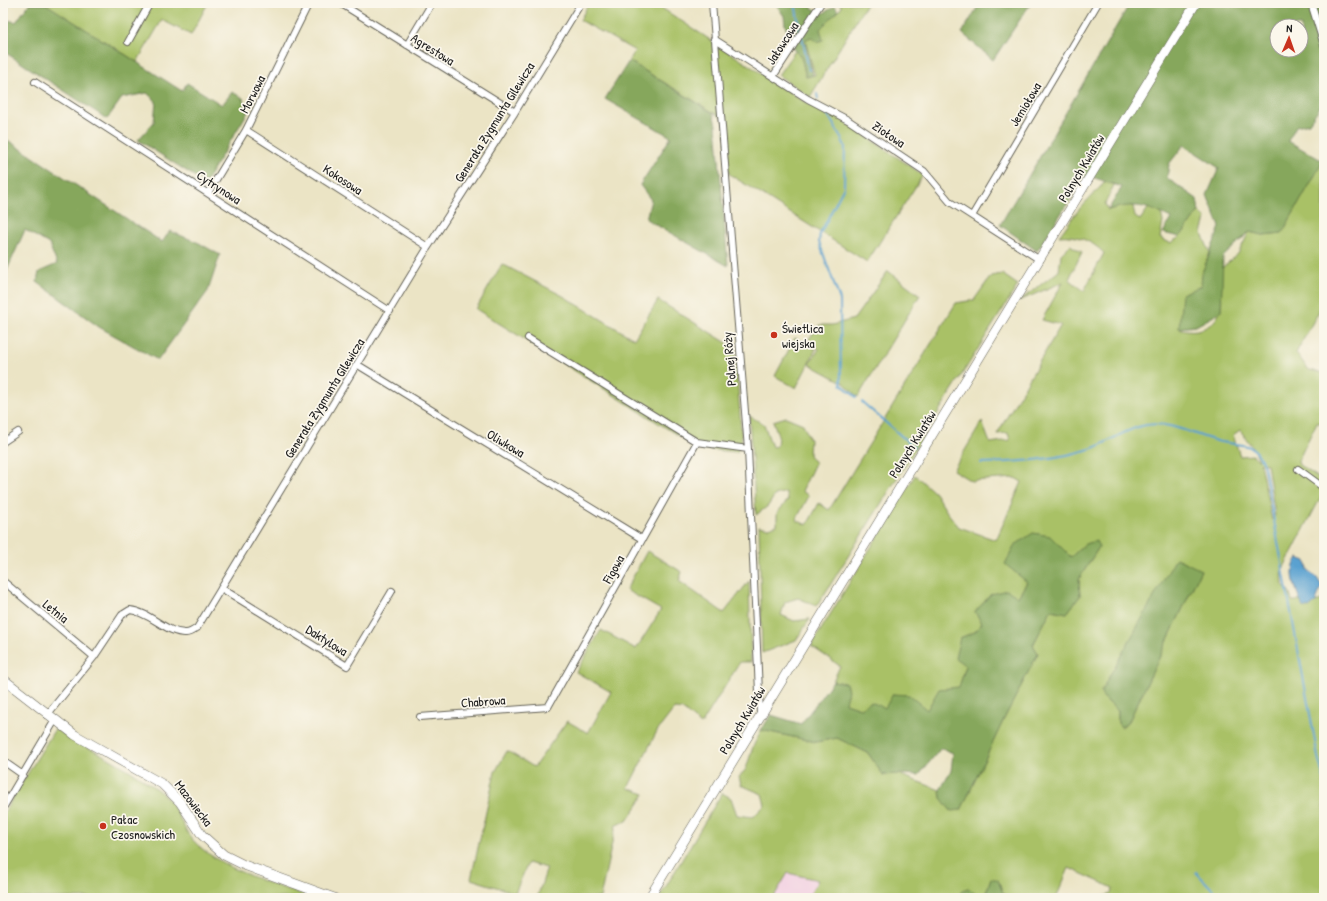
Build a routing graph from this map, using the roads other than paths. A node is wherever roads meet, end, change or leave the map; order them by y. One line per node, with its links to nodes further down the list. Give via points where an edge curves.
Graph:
1 (150, 3): 12 (street)
2 (309, 3): 18 (street, Morwowa)
3 (340, 3): 13 (street, Agrestowa)
4 (432, 3): 13 (street)
5 (581, 3): 17 (street, Generała Zygmunta Gilewicza)
6 (712, 3): 11 (street, Polnej Róży)
7 (821, 3): 15 (street, Jałowcowa)
8 (1098, 3): 20 (street, Jemiołowa)
9 (1196, 3): 22 (street, Polnych Kwiatów)
10 (1311, 3): 14 (street)
11 (714, 39): 15 (street, Ziołowa); 29 (street, Polnej Róży)
12 (128, 42)
13 (407, 45): 17 (street, Agrestowa)
14 (1324, 45)
15 (774, 76): 20 (street, Ziołowa, via 808,99 848,120 924,170 950,202)
16 (35, 82): 19 (street, Cytrynowa)
17 (515, 112): 21 (street, Generała Zygmunta Gilewicza)
18 (246, 130): 19 (street, Morwowa); 21 (street, Kokosowa)
19 (208, 193): 23 (street, Cytrynowa)
20 (972, 216): 22 (street, Ziołowa)
21 (428, 247): 23 (street, Generała Zygmunta Gilewicza)
22 (1040, 260): 39 (street, Polnych Kwiatów)
23 (390, 311): 25 (street, Generała Zygmunta Gilewicza)
24 (528, 338): 28 (street)
25 (358, 365): 32 (street, Oliwkowa); 34 (street, Generała Zygmunta Gilewicza)
26 (18, 432): 27 (street)
27 (3, 442)
28 (697, 442): 29 (street); 32 (street, Figowa)
29 (748, 449): 39 (street, Polnej Róży)
30 (1298, 469): 31 (street)
31 (1324, 488)
32 (642, 539): 38 (street, Figowa)
33 (3, 581): 36 (street, Letnia)
34 (221, 588): 35 (street, Daktylowa, via 347,666); 36 (street, Generała Zygmunta Gilewicza, via 197,628 186,633 175,631 140,611 130,610 122,615)
35 (392, 592)
36 (94, 657): 40 (street, Generała Zygmunta Gilewicza)
37 (3, 679): 40 (street, Mazowiecka)
38 (548, 707): 41 (street, Chabrowa)
39 (760, 714): 46 (street, Polnych Kwiatów)
40 (51, 717): 43 (street, Generała Zygmunta Gilewicza); 45 (street, Mazowiecka, via 103,751 162,784 177,799 202,835 224,855 244,865)
41 (420, 717)
42 (3, 761): 43 (street)
43 (23, 775): 44 (street, Generała Zygmunta Gilewicza)
44 (3, 808)
45 (334, 898)
46 (649, 898)

